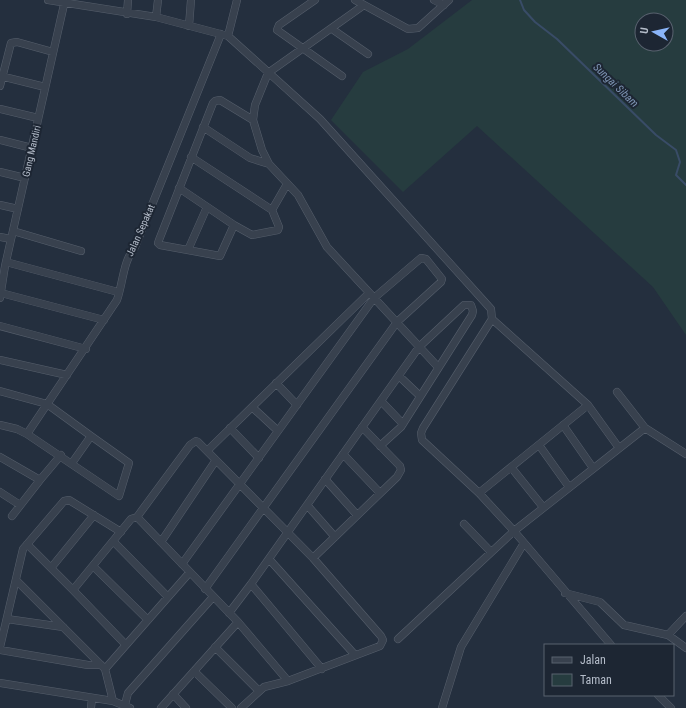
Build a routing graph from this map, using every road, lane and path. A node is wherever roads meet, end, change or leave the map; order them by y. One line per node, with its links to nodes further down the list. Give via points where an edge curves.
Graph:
1 (48, 0): 9 (street)
2 (128, 0): 13 (street)
3 (158, 0): 14 (street)
4 (191, 0): 15 (street)
5 (237, 0): 17 (street, Jalan Sepakat)
6 (315, 0): 18 (street, via 277,28 278,32)
7 (355, 0): 12 (street)
8 (434, 0): 10 (street)
9 (64, 2): 11 (street); 19 (street, Gang Mandiri)
10 (446, 2): 12 (street, via 413,30)
11 (96, 4): 13 (street)
12 (364, 5): 16 (street)
13 (127, 14): 14 (street)
14 (156, 18): 15 (street)
15 (189, 26): 17 (street)
16 (332, 29): 18 (street); 20 (street)
17 (224, 35): 21 (street); 49 (street, Jalan Sepakat, via 128,257 124,280)
18 (304, 49): 21 (street); 23 (street)
19 (53, 52): 22 (street, via 17,42 11,43); 25 (street, Gang Mandiri)
20 (368, 54)
21 (268, 73): 28 (street, via 255,105); 52 (street, via 320,119 491,309)
22 (1, 76): 24 (street); 25 (street)
23 (342, 76)
24 (0, 86)
25 (45, 87): 27 (street, Gang Mandiri)
26 (0, 109): 27 (street)
27 (38, 118): 31 (street, Gang Mandiri)
28 (253, 120): 29 (street, via 217,100 213,102); 33 (street)
29 (204, 127): 32 (street); 33 (street, via 250,158)
30 (0, 140): 31 (street)
31 (32, 148): 35 (street, Gang Mandiri)
32 (191, 158): 37 (street); 41 (street)
33 (269, 164): 36 (street)
34 (0, 172): 35 (street)
35 (25, 178): 40 (street, Gang Mandiri)
36 (287, 184): 41 (street); 50 (street, via 307,208 327,247)
37 (179, 188): 39 (street); 46 (street, via 158,243)
38 (0, 205): 40 (street)
39 (207, 206): 42 (street); 46 (street)
40 (18, 209): 43 (street, Gang Mandiri)
41 (272, 210): 42 (street, via 279,227 274,232 248,235)
42 (234, 225): 46 (street, via 220,256)
43 (13, 231): 45 (street, Gang Mandiri); 47 (street)
44 (0, 237): 45 (street)
45 (11, 239): 48 (street, Gang Mandiri)
46 (188, 250)
47 (81, 251)
48 (4, 264): 49 (street); 51 (street, Gang Mandiri)
49 (118, 292): 53 (street, Jalan Sepakat, via 117,300)
50 (372, 295): 54 (street); 54 (street, via 421,258 426,259 442,280); 62 (street); 68 (street)
51 (0, 297): 53 (street)
52 (492, 319): 69 (street); 99 (street, via 421,433 422,440)
53 (104, 320): 57 (street, Jalan Sepakat)
54 (397, 322): 56 (street); 103 (street)
55 (0, 326): 57 (street)
56 (419, 347): 59 (street); 59 (street, via 464,306 471,305 472,315); 61 (street)
57 (86, 349): 60 (street, Jalan Sepakat)
58 (0, 360): 60 (street)
59 (438, 367): 65 (street)
60 (67, 375): 67 (street, Jalan Sepakat)
61 (399, 376): 65 (street); 66 (street)
62 (276, 384): 68 (street); 70 (street)
63 (0, 391): 67 (street)
64 (617, 392): 76 (street)
65 (420, 396): 71 (street)
66 (380, 402): 71 (street); 74 (street)
67 (47, 404): 78 (street, Jalan Sepakat); 79 (street)
68 (297, 405): 77 (street)
69 (588, 405): 73 (street); 82 (street)
70 (252, 407): 75 (street); 77 (street)
71 (403, 424): 81 (street)
72 (0, 425): 78 (street)
73 (563, 425): 80 (street); 92 (street)
74 (362, 427): 81 (street); 84 (street)
75 (230, 428): 83 (street); 88 (street)
76 (645, 428): 82 (street); 85 (street)
77 (278, 431): 88 (street)
78 (27, 434): 86 (street)
79 (91, 436): 90 (street); 90 (street, via 129,462 119,496)
80 (539, 445): 91 (street); 96 (street)
81 (380, 446): 98 (street, via 400,466 400,470)
82 (619, 448): 92 (street)
83 (207, 451): 89 (street); 107 (street, via 198,442 190,445)
84 (343, 454): 93 (street); 98 (street)
85 (686, 454)
86 (61, 456): 90 (street); 94 (street)
87 (0, 457): 94 (street)
88 (259, 458): 95 (street)
89 (216, 460): 95 (street); 114 (street)
90 (72, 463)
91 (511, 467): 99 (street); 102 (street)
92 (593, 468): 96 (street)
93 (326, 479): 101 (street); 105 (street)
94 (40, 480): 100 (street)
95 (240, 484): 103 (street); 120 (street)
96 (569, 487): 102 (street)
97 (0, 492): 100 (street)
98 (380, 493): 105 (street)
99 (479, 493): 109 (street)
100 (20, 505): 106 (street)
101 (307, 505): 111 (street); 112 (street)
102 (543, 507): 109 (street)
103 (264, 508): 111 (street); 126 (street)
104 (94, 515): 110 (street); 116 (street, via 69,500 64,501); 122 (street)
105 (357, 515): 112 (street)
106 (12, 516)
107 (138, 516): 110 (street, via 131,519); 114 (street)
108 (464, 524): 117 (street)
109 (514, 530): 115 (street); 117 (street)
110 (121, 532): 113 (street)
111 (288, 532): 118 (street); 119 (street)
112 (335, 537): 118 (street)
113 (113, 541): 121 (street); 129 (street)
114 (161, 542): 120 (street)
115 (524, 543): 128 (street); 162 (street, via 461,647)
116 (27, 544): 122 (street); 124 (street, via 23,549)
117 (491, 552): 138 (street)
118 (313, 558): 145 (street, via 383,640 380,646)
119 (269, 559): 125 (street); 145 (street)
120 (182, 564): 123 (street)
121 (93, 566): 127 (street); 134 (street)
122 (51, 568): 127 (street)
123 (190, 572): 126 (street); 129 (street)
124 (16, 580): 133 (street); 136 (street)
125 (251, 584): 131 (street); 147 (street)
126 (205, 589): 130 (street)
127 (73, 590): 140 (street)
128 (565, 593): 137 (street, via 600,602 624,625); 139 (street)
129 (168, 597): 134 (street)
130 (213, 597): 131 (street); 156 (street, via 128,693)
131 (230, 613): 135 (street)
132 (686, 616): 137 (street)
133 (6, 619): 136 (street); 141 (street)
134 (148, 620): 140 (street)
135 (238, 622): 142 (street); 149 (street)
136 (63, 627): 146 (street)
137 (668, 634): 143 (street)
138 (398, 638)
139 (610, 644)
140 (126, 645): 146 (street)
141 (0, 647)
142 (215, 647): 148 (street); 151 (street)
143 (686, 648)
144 (0, 650): 146 (street)
145 (355, 655): 147 (street)
146 (103, 667): 155 (street)
147 (322, 669): 149 (street)
148 (194, 671): 152 (street); 160 (street)
149 (288, 680): 151 (street)
150 (0, 683): 154 (street)
151 (259, 691): 161 (street)
152 (173, 694): 158 (street); 159 (street)
153 (659, 696): 163 (street)
154 (92, 698): 155 (street); 157 (street)
155 (113, 701): 156 (street)
156 (126, 707)
157 (91, 708)
158 (161, 708)
159 (186, 708)
160 (232, 708)
161 (241, 708)
162 (442, 708)
163 (671, 708)

